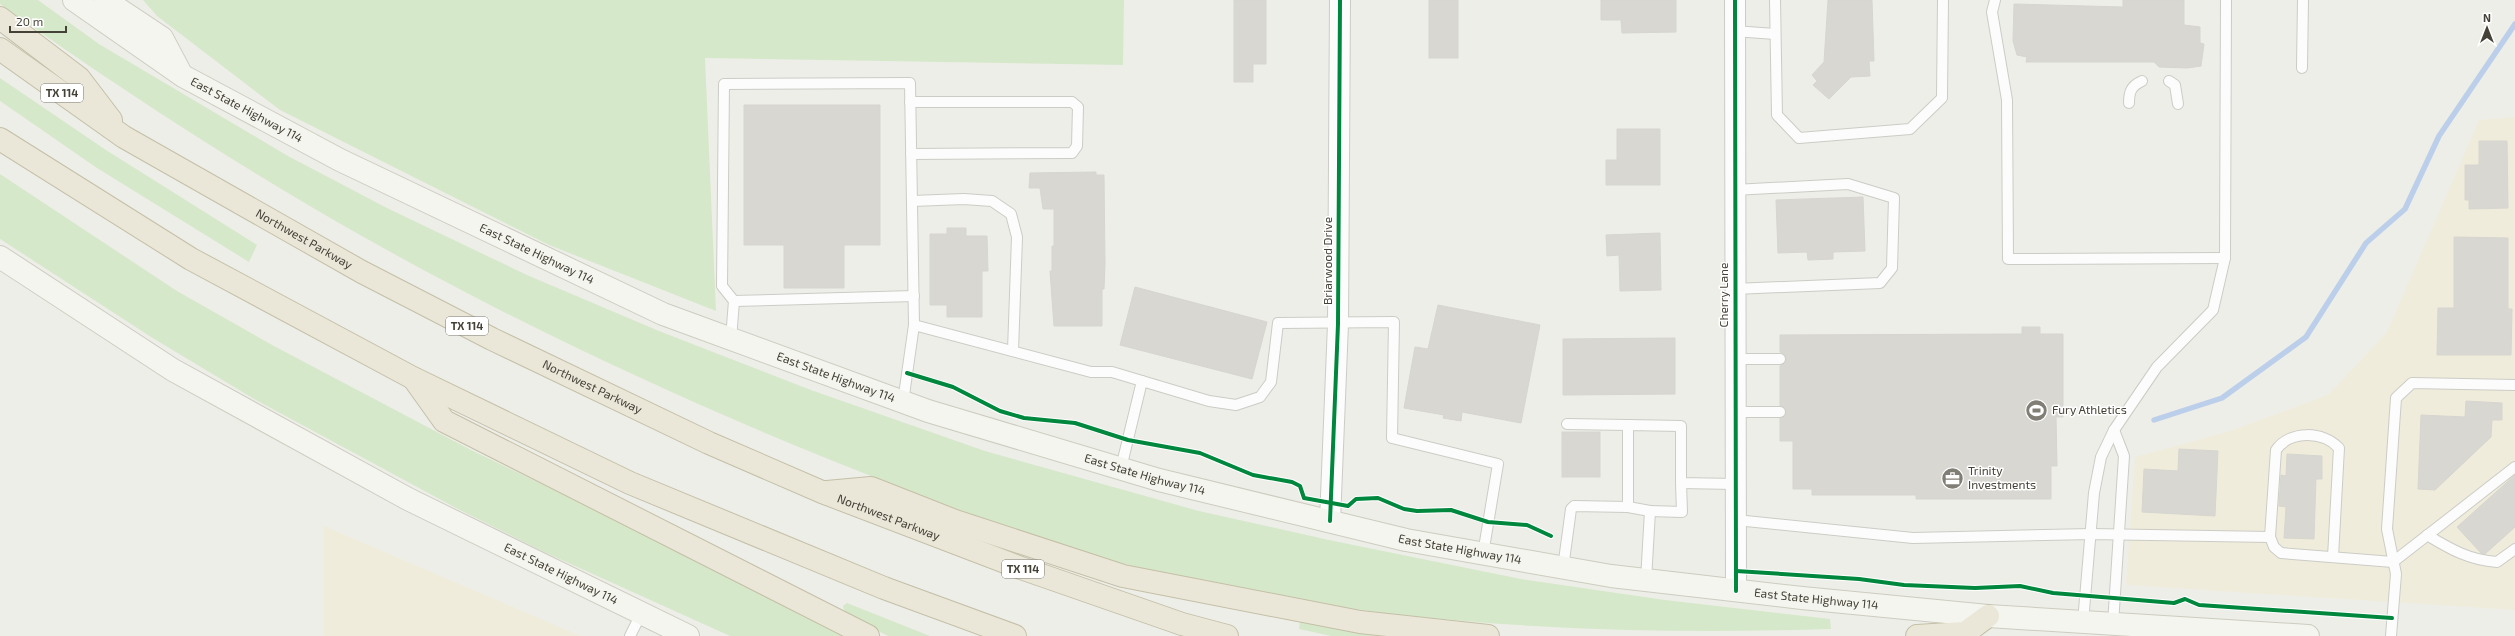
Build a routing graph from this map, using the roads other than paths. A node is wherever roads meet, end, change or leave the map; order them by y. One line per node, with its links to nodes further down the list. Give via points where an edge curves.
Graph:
1 (74, 0): 15 (main road, East State Highway 114)
2 (105, 0): 15 (main road, via 162,38)
3 (1340, 0): 31 (street, Briarwood Drive)
4 (1734, 0): 11 (street, Cherry Lane)
5 (1775, 0): 12 (lane)
6 (1942, 0): 12 (lane, via 1942,98 1910,128 1799,138 1777,116)
7 (1995, 0): 27 (lane, via 1992,12 2007,100 2008,259)
8 (2226, 0): 27 (lane)
9 (2302, 0): 14 (lane)
10 (0, 18): 21 (highway, via 79,78)
11 (1734, 31): 12 (lane); 24 (street, Cherry Lane)
12 (1775, 34)
13 (0, 49): 21 (highway, Northwest Parkway / TX 114)
14 (2302, 68)
15 (183, 76): 33 (main road, East State Highway 114, via 340,160 663,314)
16 (2142, 81): 19 (lane, via 2129,93)
17 (2168, 81): 20 (lane, via 2175,85)
18 (910, 102): 23 (lane); 23 (lane, via 1072,102 1078,107 1077,146 1072,153); 30 (lane, via 910,83 724,84 722,286)
19 (2128, 103)
20 (2178, 104)
21 (124, 137): 50 (highway, Northwest Parkway / TX 114, via 362,272 479,332 708,443)
22 (0, 139): 37 (highway, via 191,259)
23 (911, 154): 25 (lane)
24 (1734, 190): 28 (street, Cherry Lane); 28 (lane, via 1848,184 1894,198 1892,268 1880,283)
25 (912, 200): 29 (lane); 34 (lane, via 992,201 1010,214 1017,236 1018,270)
26 (0, 256): 66 (main road, East State Highway 114, via 173,370 408,499)
27 (2225, 258): 45 (lane, via 2212,310 2157,368)
28 (1734, 289): 35 (street, Cherry Lane)
29 (914, 296): 30 (lane); 32 (lane)
30 (734, 301): 33 (lane)
31 (1338, 324): 38 (lane, via 1278,323 1271,382 1260,397 1236,405 1209,401); 54 (street, Briarwood Drive); 60 (lane, via 1394,322 1392,438 1498,464)
32 (914, 325): 34 (lane); 40 (lane)
33 (730, 339): 40 (main road, East State Highway 114)
34 (1013, 351): 38 (lane, via 1091,372 1112,372)
35 (1734, 359): 36 (lane); 41 (street, Cherry Lane)
36 (1780, 359)
37 (413, 378): 72 (highway, via 444,421); 73 (highway, via 630,483 884,588)
38 (1142, 382): 47 (lane)
39 (2515, 385): 62 (lane, via 2412,383 2396,398 2386,529)
40 (903, 402): 47 (main road, East State Highway 114)
41 (1735, 412): 42 (lane); 49 (street, Cherry Lane)
42 (1780, 412)
43 (1567, 424): 44 (lane)
44 (1628, 425): 48 (lane, via 1681,426); 51 (lane)
45 (2114, 430): 55 (lane, via 2101,457 2094,493); 56 (lane, via 2124,456)
46 (2515, 467): 57 (lane)
47 (1121, 468): 54 (main road, East State Highway 114)
48 (1681, 483): 49 (lane); 52 (lane, via 1682,512)
49 (1735, 484): 53 (street, Cherry Lane)
50 (822, 492): 74 (highway, Northwest Parkway / TX 114, via 1021,568 1182,624); 75 (highway, via 871,488 955,520 1123,576 1360,622)
51 (1628, 508): 52 (lane); 63 (lane, via 1574,506 1571,509)
52 (1650, 511): 64 (lane)
53 (1736, 520): 55 (lane, via 1913,538); 65 (street, Cherry Lane)
54 (1330, 521): 60 (main road, East State Highway 114, via 1406,540)
55 (2091, 534): 56 (lane); 68 (lane)
56 (2120, 534): 58 (lane); 69 (lane)
57 (2427, 535): 59 (lane, via 2477,561 2497,562); 62 (lane)
58 (2270, 537): 61 (lane, via 2274,547 2281,553); 61 (lane, via 2276,450 2290,437 2330,439 2339,448)
59 (2515, 549)
60 (1483, 554): 63 (main road, East State Highway 114)
61 (2333, 557): 62 (lane)
62 (2393, 562): 78 (lane, via 2396,574)
63 (1563, 568): 64 (main road, East State Highway 114)
64 (1646, 580): 65 (main road, East State Highway 114)
65 (1736, 591): 67 (main road, East State Highway 114)
66 (641, 614): 70 (lane); 71 (main road, East State Highway 114)
67 (1988, 616): 68 (main road, East State Highway 114); 76 (highway, via 1965,633)
68 (2083, 622): 69 (main road, East State Highway 114)
69 (2113, 624): 77 (main road, East State Highway 114)
70 (630, 636)
71 (688, 636)
72 (868, 636)
73 (1015, 636)
74 (1227, 636)
75 (1488, 636)
76 (1917, 636)
77 (2308, 636)
78 (2391, 636)

